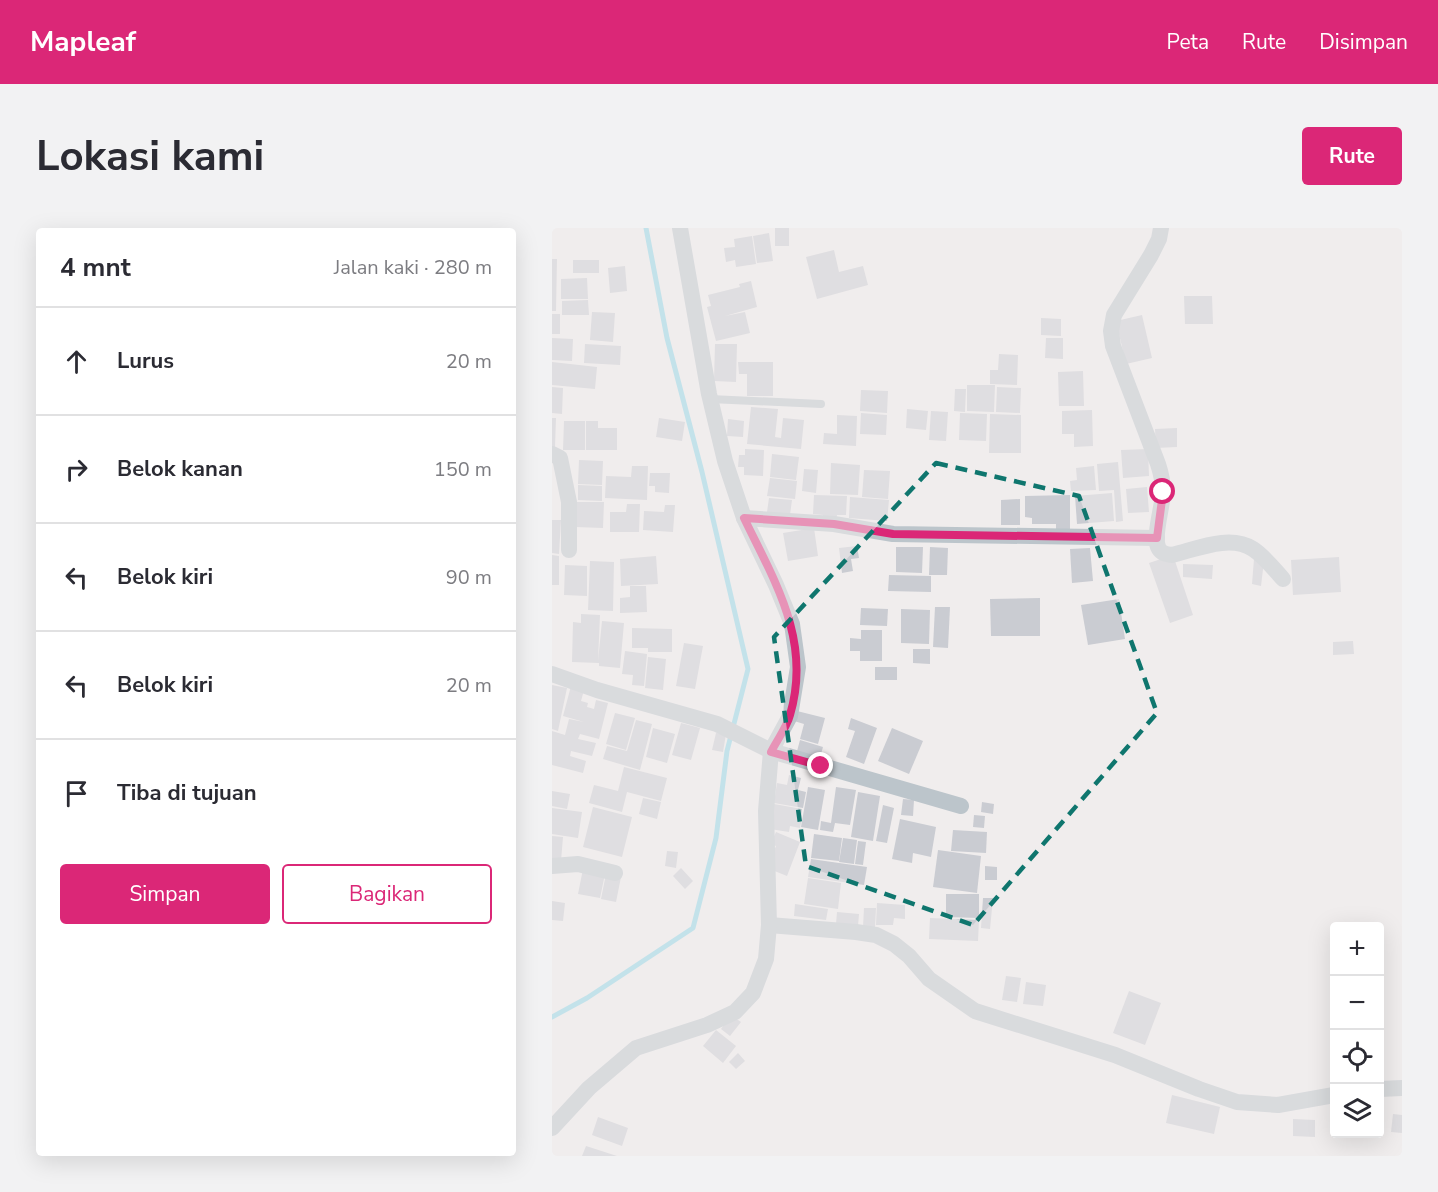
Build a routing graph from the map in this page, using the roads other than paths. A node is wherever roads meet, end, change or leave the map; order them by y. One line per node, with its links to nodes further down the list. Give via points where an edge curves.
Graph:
1 (680, 228): 3 (street)
2 (1161, 228): 7 (street, via 1151,255 1113,315 1111,331 1113,346 1162,478)
3 (710, 399): 4 (lane); 6 (street)
4 (821, 404)
5 (552, 454): 8 (street, via 560,458 566,478)
6 (744, 518): 7 (street, via 834,524 893,534); 11 (street, via 792,624 798,667 790,716)
7 (1157, 538): 9 (street, via 1159,549 1172,555 1222,543 1244,544 1256,550)
8 (569, 550)
9 (1283, 579)
10 (552, 674): 11 (street, via 717,724)
11 (771, 752): 12 (street); 15 (street, via 766,811)
12 (961, 806)
13 (552, 866): 14 (street, via 578,864)
14 (615, 873)
15 (769, 925): 18 (street, via 876,935 894,944 929,979 975,1011 1115,1054 1237,1102 1278,1105); 19 (street, via 766,959 753,993 735,1012 636,1048 589,1088)
16 (1402, 1088): 17 (street)
17 (1384, 1089)
18 (1330, 1096)
19 (552, 1128)

